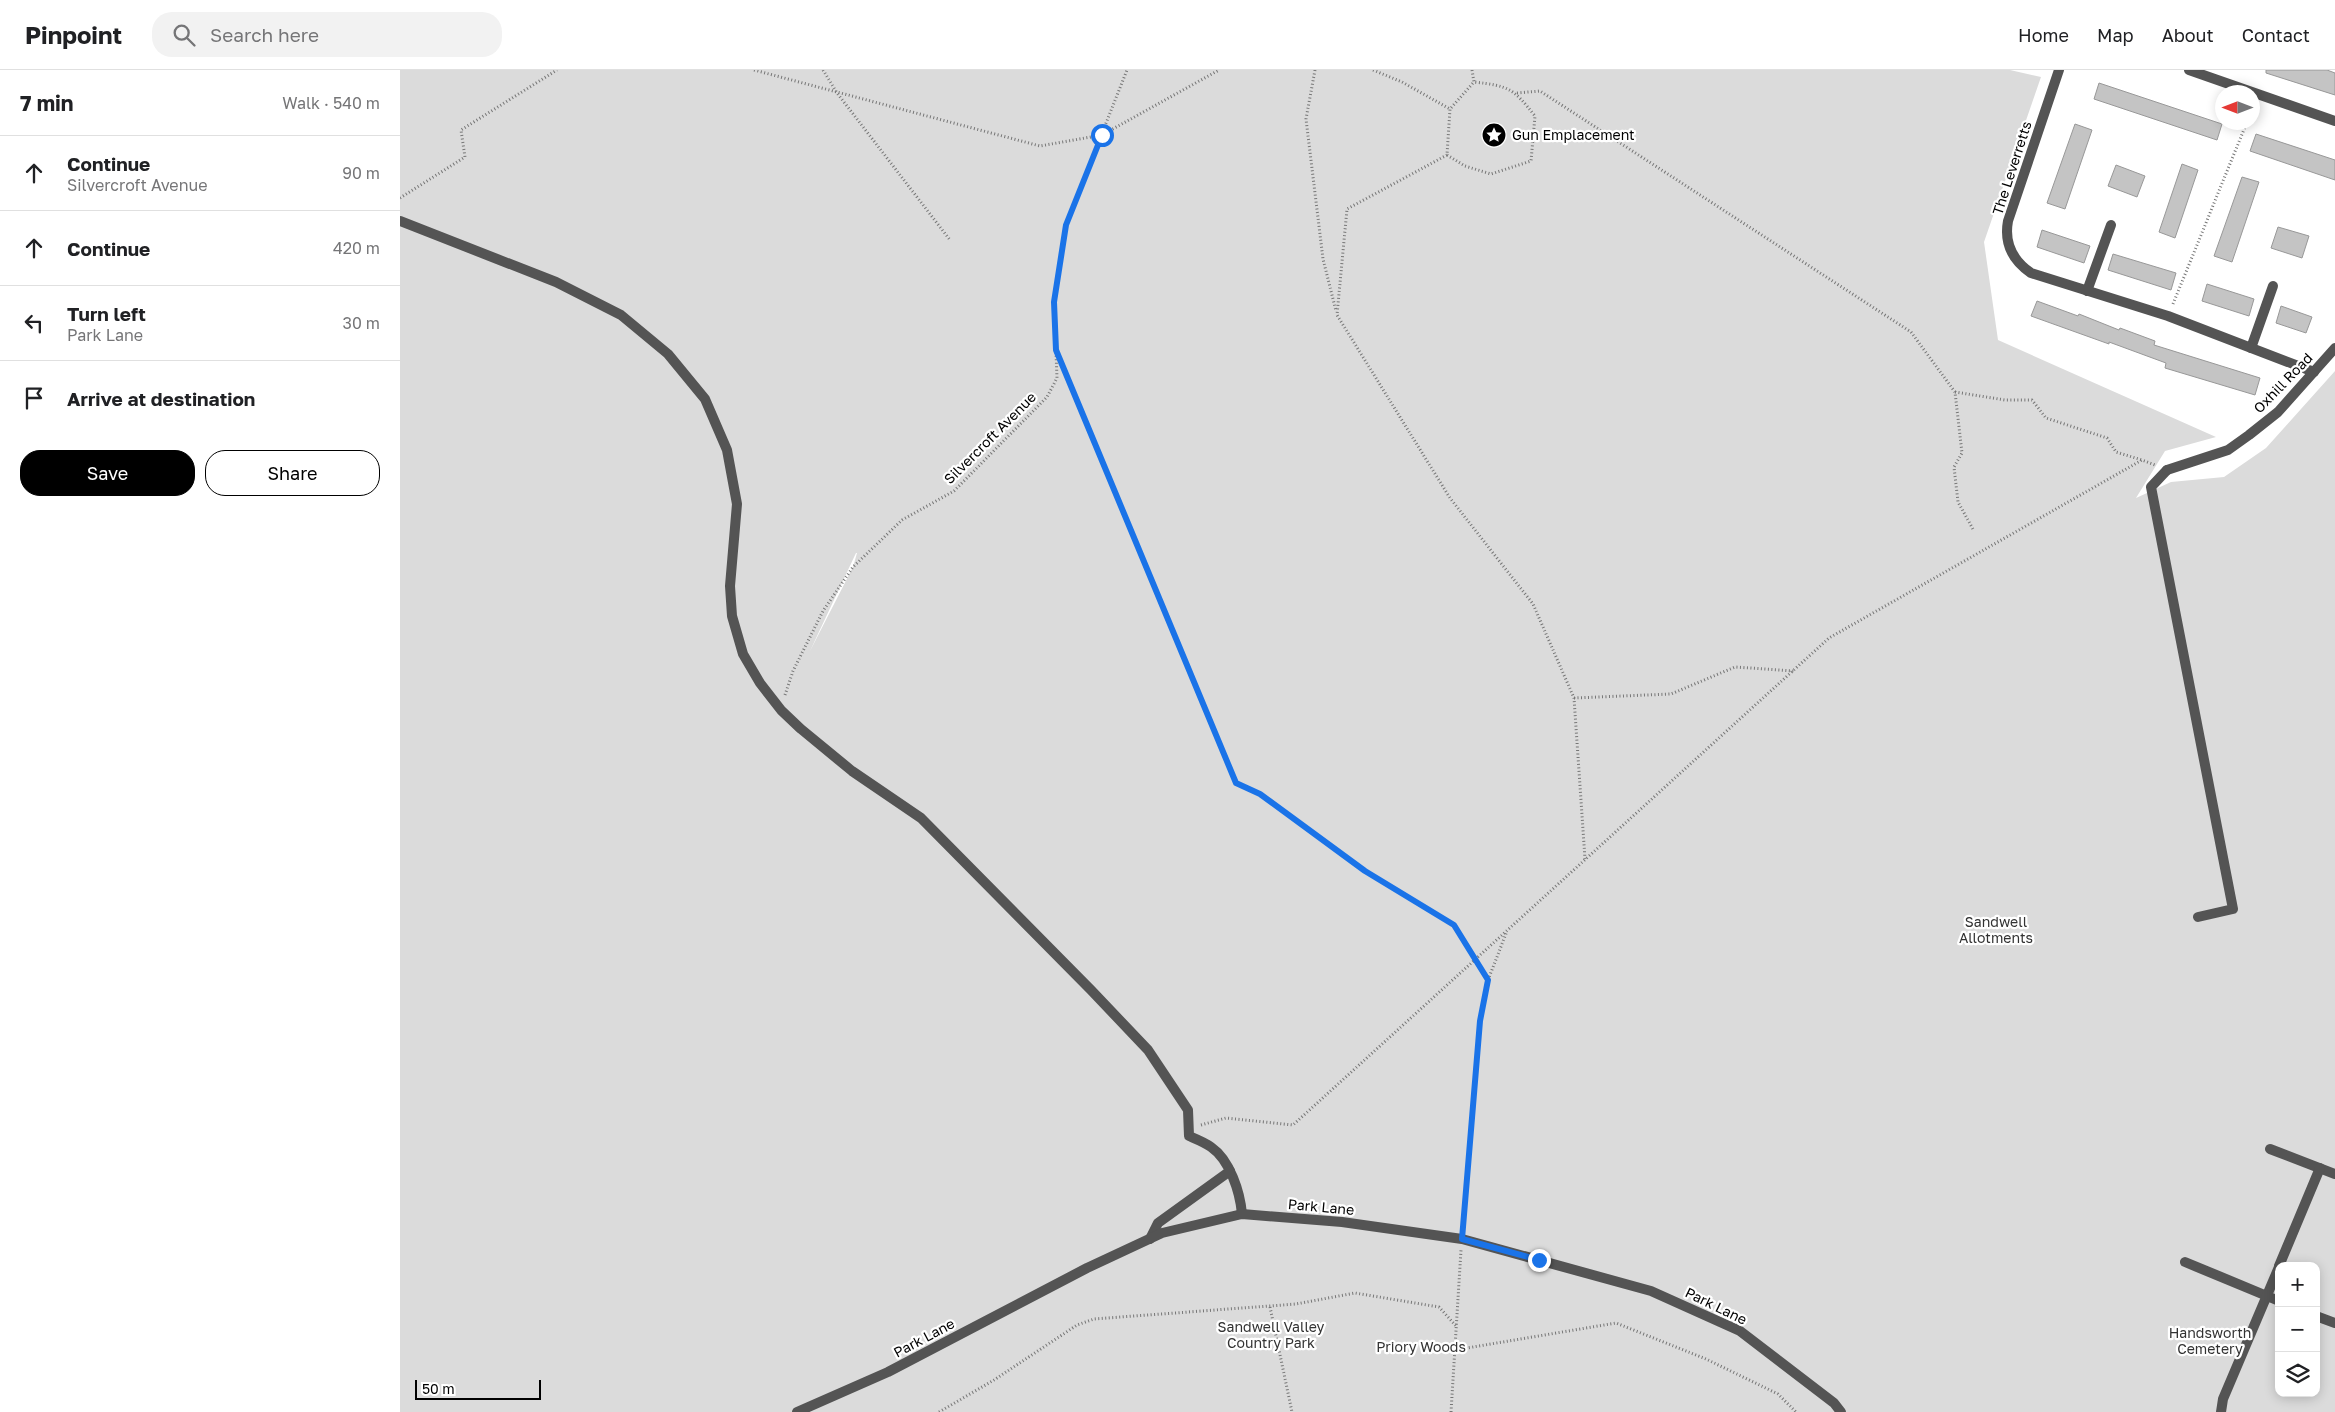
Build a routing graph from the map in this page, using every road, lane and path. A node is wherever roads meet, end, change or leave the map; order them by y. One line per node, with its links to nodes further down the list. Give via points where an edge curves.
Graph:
1 (557, 70): 19 (path, via 461,130 465,157)
2 (754, 70): 12 (path)
3 (823, 70): 12 (path)
4 (1128, 70): 17 (path, Silvercroft Avenue)
5 (1219, 70): 17 (path)
6 (1315, 70): 25 (path, via 1306,119 1323,259)
7 (1373, 70): 14 (path)
8 (1472, 70): 11 (path)
9 (2059, 70): 24 (street, The Leverretts, via 2006,233 2012,255 2031,273)
10 (2189, 70): 15 (street)
11 (1474, 82): 13 (path, via 1500,85); 14 (path)
12 (837, 94): 17 (path, via 1040,146); 22 (path)
13 (1517, 94): 18 (path, via 1534,116 1532,161 1491,174 1465,166); 31 (path, via 1540,91 1911,332)
14 (1450, 108): 18 (path)
15 (2335, 121)
16 (2244, 130): 26 (path)
17 (1102, 135): 29 (path, Silvercroft Avenue, via 1066,225 1054,302)
18 (1447, 155): 25 (path, via 1347,209)
19 (400, 198)
20 (400, 221): 37 (street, via 556,282 621,315 668,354 705,399 727,450 737,504 730,586 732,616 743,654)
21 (2111, 224): 24 (street)
22 (950, 240)
23 (2273, 286): 27 (street)
24 (2087, 291): 26 (street, The Leverretts)
25 (1337, 315): 36 (path, via 1450,498 1533,604)
26 (2168, 316): 27 (street, The Leverretts)
27 (2251, 348): 30 (street, The Leverretts)
28 (2335, 348): 30 (street, Oxhill Road)
29 (1056, 350): 37 (path, Silvercroft Avenue, via 1057,378 1047,397 954,492 902,520 853,567 823,611 793,671); 41 (path, via 1236,783 1260,794 1365,871 1454,925)
30 (2314, 372): 33 (street, Oxhill Road, via 2278,412 2228,450)
31 (1955, 392): 32 (path, via 2005,400 2032,400 2046,418 2107,438 2116,452); 34 (path, via 1962,453 1954,467 1958,502)
32 (2142, 460): 33 (path); 35 (path, via 1829,638)
33 (2167, 470): 39 (street, via 2151,487 2233,909)
34 (1974, 531)
35 (1794, 671): 36 (path, via 1735,667 1671,694); 38 (path)
36 (1574, 698): 38 (path)
37 (781, 710): 43 (street, via 852,771 921,818 1091,990 1148,1050 1188,1110)
38 (1585, 859): 40 (path)
39 (2198, 917)
40 (1508, 929): 41 (path); 42 (path)
41 (1475, 960): 42 (path); 43 (path, via 1293,1124 1226,1118 1203,1123)
42 (1488, 980): 50 (path, via 1480,1021)
43 (1189, 1136): 46 (street, via 1212,1147)
44 (2270, 1149): 45 (street)
45 (2320, 1168): 47 (street); 52 (street)
46 (1230, 1171): 48 (street, via 1238,1186); 49 (street, via 1158,1223)
47 (2335, 1174)
48 (1242, 1214): 49 (street, Park Lane, via 1162,1233); 50 (street, Park Lane, via 1342,1222)
49 (1150, 1239): 61 (street, Park Lane, via 888,1372)
50 (1462, 1239): 59 (path); 66 (street, Park Lane, via 1651,1291 1740,1331 1834,1403)
51 (2185, 1262): 54 (street)
52 (2281, 1262)
53 (2275, 1276): 54 (street)
54 (2267, 1296): 55 (street); 67 (street, via 2223,1400)
55 (2275, 1299)
56 (1270, 1307): 59 (path, via 1355,1292 1439,1307); 62 (path, via 1094,1318 1077,1325); 63 (path)
57 (2320, 1317): 58 (street)
58 (2335, 1323)
59 (1456, 1327): 60 (path)
60 (1455, 1350): 64 (path); 65 (path, via 1616,1323 1706,1359 1778,1394)
61 (797, 1412)
62 (939, 1412)
63 (1292, 1412)
64 (1450, 1412)
65 (1796, 1412)
66 (1841, 1412)
67 (2221, 1412)

